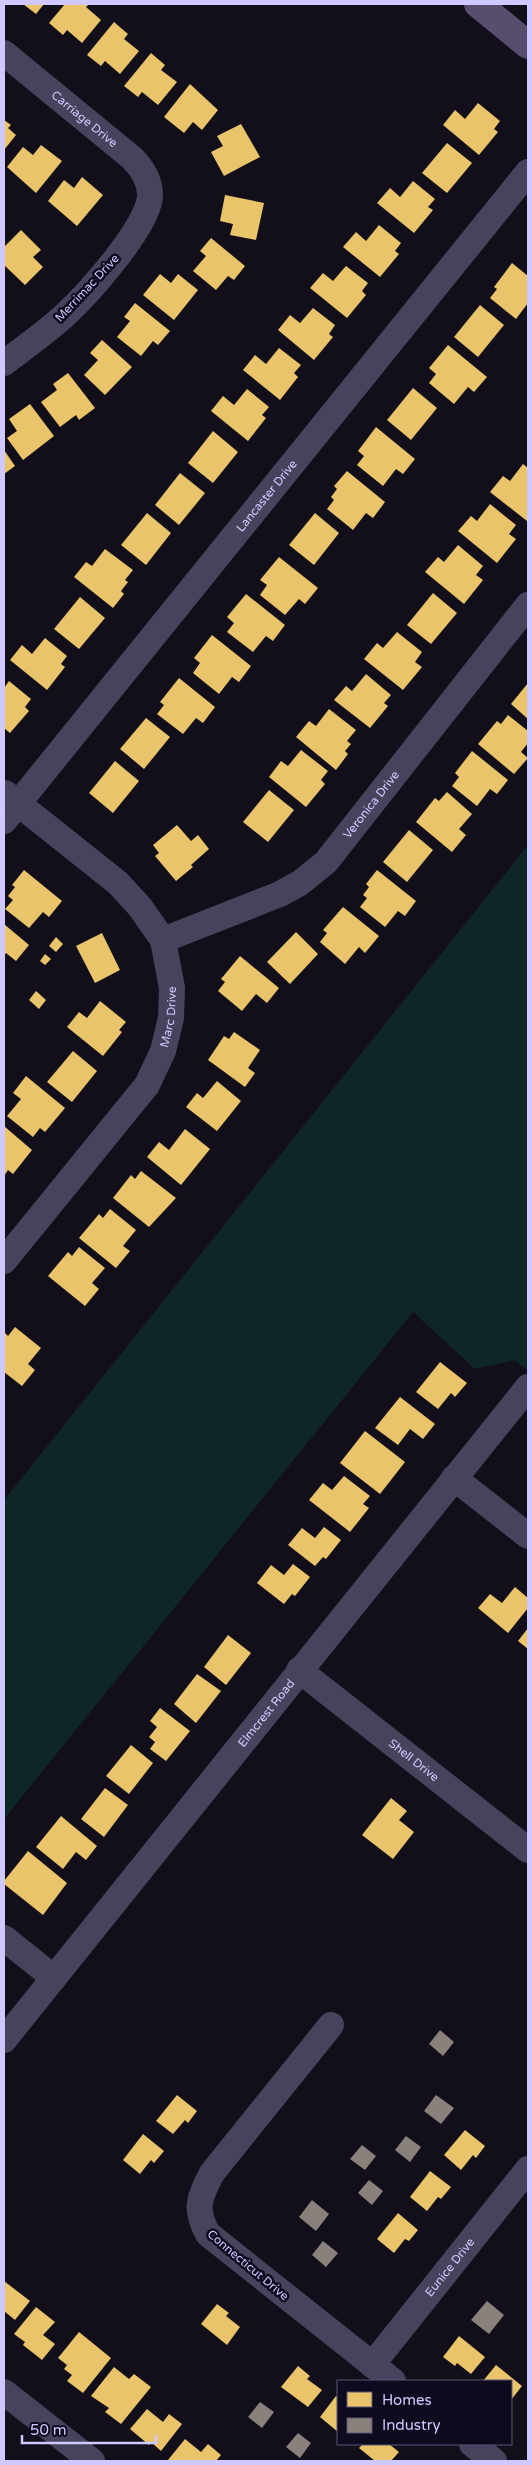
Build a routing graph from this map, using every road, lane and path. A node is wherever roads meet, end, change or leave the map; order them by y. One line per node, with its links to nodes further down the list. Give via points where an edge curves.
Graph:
1 (478, 4): 2 (main road)
2 (528, 45)
3 (4, 53): 5 (street, Carriage Drive, via 132,158 147,179)
4 (528, 172): 8 (street, Lancaster Drive)
5 (150, 196): 6 (street, Merrimac Drive, via 138,228 96,282 65,315)
6 (4, 363)
7 (528, 605): 9 (street, Veronica Drive, via 326,862 280,894)
8 (8, 805): 9 (street, Marc Drive, via 118,884 140,907)
9 (163, 940): 10 (street, Marc Drive, via 172,988 171,1018 163,1051 146,1085)
10 (4, 1261)
11 (528, 1387): 12 (street, Elmcrest Road)
12 (454, 1478): 13 (street); 14 (street, Elmcrest Road)
13 (528, 1536)
14 (299, 1670): 15 (street, Shell Drive); 17 (street, Elmcrest Road)
15 (528, 1850)
16 (4, 1938): 17 (street)
17 (54, 1978): 19 (street, Elmcrest Road)
18 (331, 2025): 21 (street, Connecticut Drive, via 212,2173 202,2192 200,2219 208,2234)
19 (4, 2040)
20 (528, 2169): 21 (street, Eunice Drive)
21 (372, 2365): 22 (street, Connecticut Drive)
22 (392, 2380)
23 (4, 2392): 25 (street)
24 (473, 2445): 26 (street)
25 (92, 2461)
26 (494, 2461)

